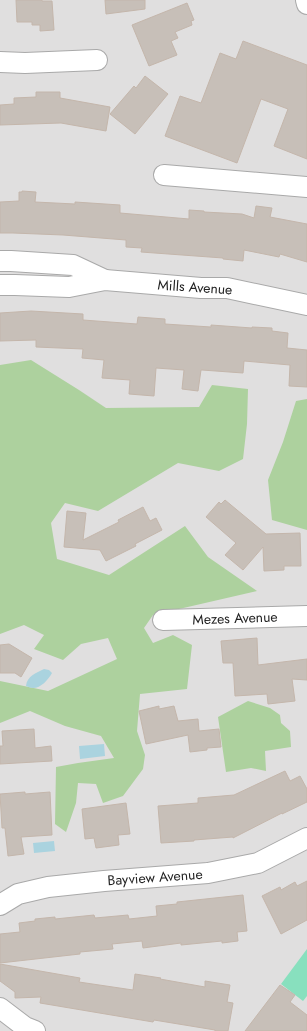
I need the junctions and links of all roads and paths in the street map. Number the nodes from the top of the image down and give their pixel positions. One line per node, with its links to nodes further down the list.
1 (306, 0): 2 (street)
2 (307, 4)
3 (97, 60): 4 (street)
4 (0, 62)
5 (164, 175): 6 (street)
6 (307, 187)
7 (0, 261): 8 (street)
8 (105, 280): 9 (street); 10 (street, Mills Avenue)
9 (0, 285)
10 (307, 305)
11 (307, 616): 12 (street, Mezes Avenue)
12 (163, 620)
13 (307, 838): 14 (street, Bayview Avenue)
14 (0, 905)
15 (0, 1008): 16 (street)
16 (35, 1031)

